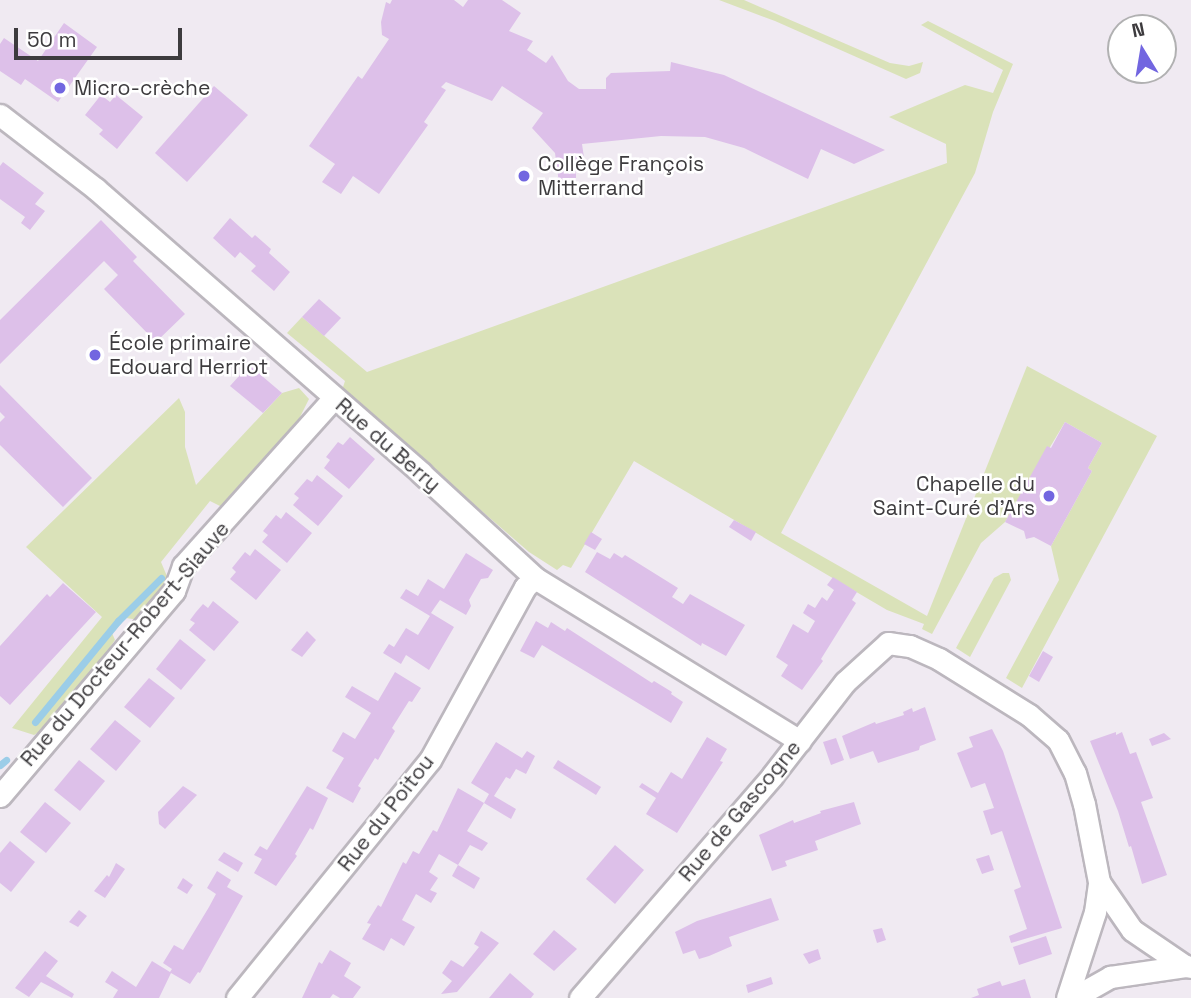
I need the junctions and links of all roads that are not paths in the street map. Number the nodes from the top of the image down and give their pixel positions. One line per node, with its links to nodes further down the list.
1 (0, 115): 2 (street, Rue du Berry)
2 (334, 398): 3 (street, Rue du Berry); 5 (street, Rue du Docteur-Robert-Siauve)
3 (535, 578): 4 (street, Rue du Berry); 8 (street, Rue du Poitou)
4 (800, 741): 6 (street, Rue de Gascogne); 9 (street, Rue de Gascogne)
5 (0, 796)
6 (1099, 881): 7 (street); 10 (street)
7 (1188, 966): 11 (street)
8 (237, 998)
9 (580, 998)
10 (1067, 998)
11 (1073, 998)

